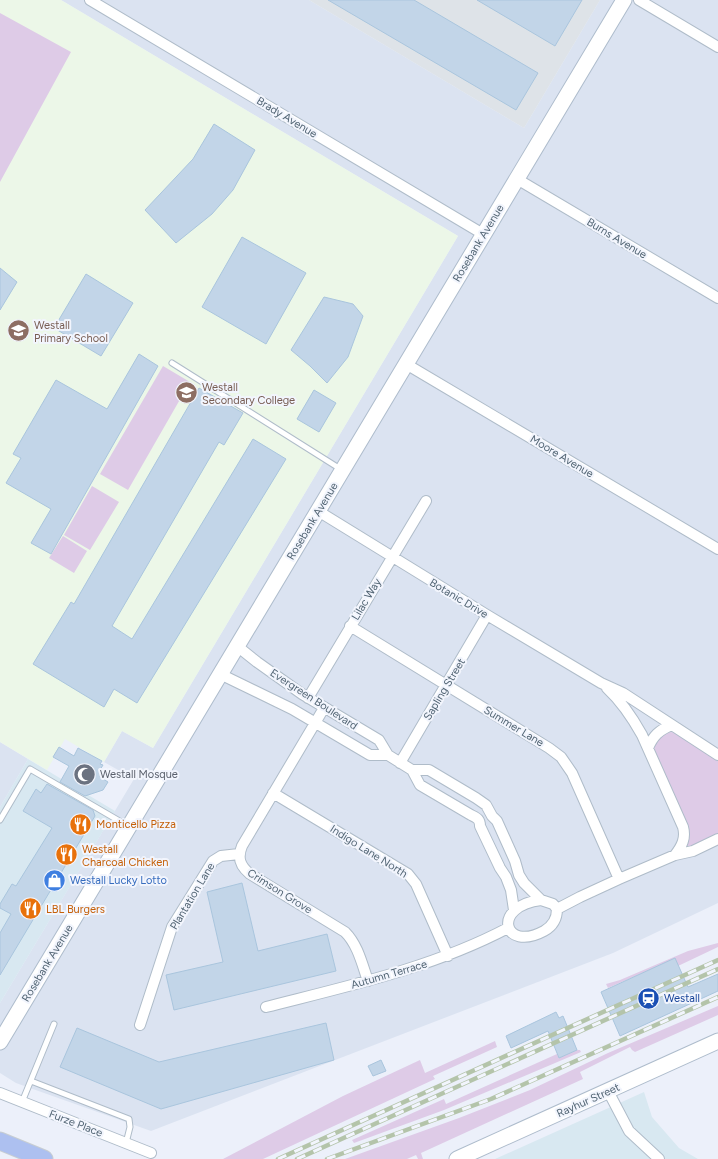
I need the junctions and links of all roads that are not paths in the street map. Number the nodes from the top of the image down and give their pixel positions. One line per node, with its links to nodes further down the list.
1 (90, 0): 6 (street, Brady Avenue)
2 (624, 0): 5 (street, Rosebank Avenue)
3 (639, 0): 4 (street)
4 (718, 47)
5 (517, 179): 6 (street, Rosebank Avenue); 7 (street, Burns Avenue)
6 (483, 234): 9 (street, Rosebank Avenue)
7 (718, 298)
8 (172, 363): 10 (lane)
9 (406, 364): 10 (street, Rosebank Avenue); 13 (street, Moore Avenue)
10 (342, 470): 12 (street, Rosebank Avenue)
11 (426, 501): 14 (street, Lilac Way)
12 (318, 511): 14 (street, Botanic Drive); 17 (street, Rosebank Avenue)
13 (718, 549)
14 (392, 557): 15 (street, Botanic Drive); 16 (street, Lilac Way)
15 (488, 615): 19 (street, Botanic Drive); 20 (street, Sapling Street)
16 (350, 626): 20 (street, Summer Lane); 21 (street, Lilac Way)
17 (237, 646): 18 (street, Rosebank Avenue); 21 (street, Evergreen Boulevard)
18 (220, 674): 23 (street, Evergreen Boulevard); 32 (street, Rosebank Avenue)
19 (601, 683): 24 (street, Botanic Drive); 25 (street, Botanic Drive)
20 (446, 685): 28 (street, Sapling Street); 36 (street, Summer Lane)
21 (308, 698): 22 (street, Evergreen Boulevard)
22 (324, 708): 23 (street); 26 (street, Evergreen Boulevard)
23 (316, 722): 26 (street, Evergreen Boulevard); 30 (street)
24 (672, 725): 25 (street); 27 (street, Botanic Drive)
25 (648, 748): 35 (street, Botanic Drive)
26 (388, 755): 28 (street, Evergreen Boulevard)
27 (718, 755)
28 (400, 763): 29 (street, Evergreen Boulevard)
29 (412, 770): 37 (street, Evergreen Boulevard); 39 (street, Evergreen Boulevard)
30 (273, 793): 34 (street); 41 (street, Indigo Lane North)
31 (0, 820): 32 (lane)
32 (128, 827): 47 (street, Rosebank Avenue)
33 (718, 839): 35 (street)
34 (239, 854): 42 (street, Crimson Grove); 45 (street, Plantation Lane)
35 (675, 855): 36 (street)
36 (619, 879): 38 (street)
37 (542, 900): 38 (street); 39 (street)
38 (557, 909): 40 (street)
39 (514, 910): 40 (street)
40 (508, 928): 41 (street, Autumn Terrace)
41 (448, 956): 42 (street, Autumn Terrace)
42 (368, 981): 43 (street, Autumn Terrace)
43 (266, 1007)
44 (54, 1024): 48 (lane)
45 (140, 1025)
46 (718, 1041): 49 (street, Rayhur Street)
47 (0, 1042)
48 (31, 1081): 51 (lane); 53 (lane)
49 (608, 1091): 56 (street, Rayhur Street); 57 (street)
50 (0, 1093): 51 (street, Furze Place)
51 (22, 1102): 53 (street, Furze Place)
52 (0, 1141): 55 (main road)
53 (126, 1143): 54 (street, Furze Place)
54 (151, 1153)
55 (44, 1159)
56 (457, 1159)
57 (659, 1159)

